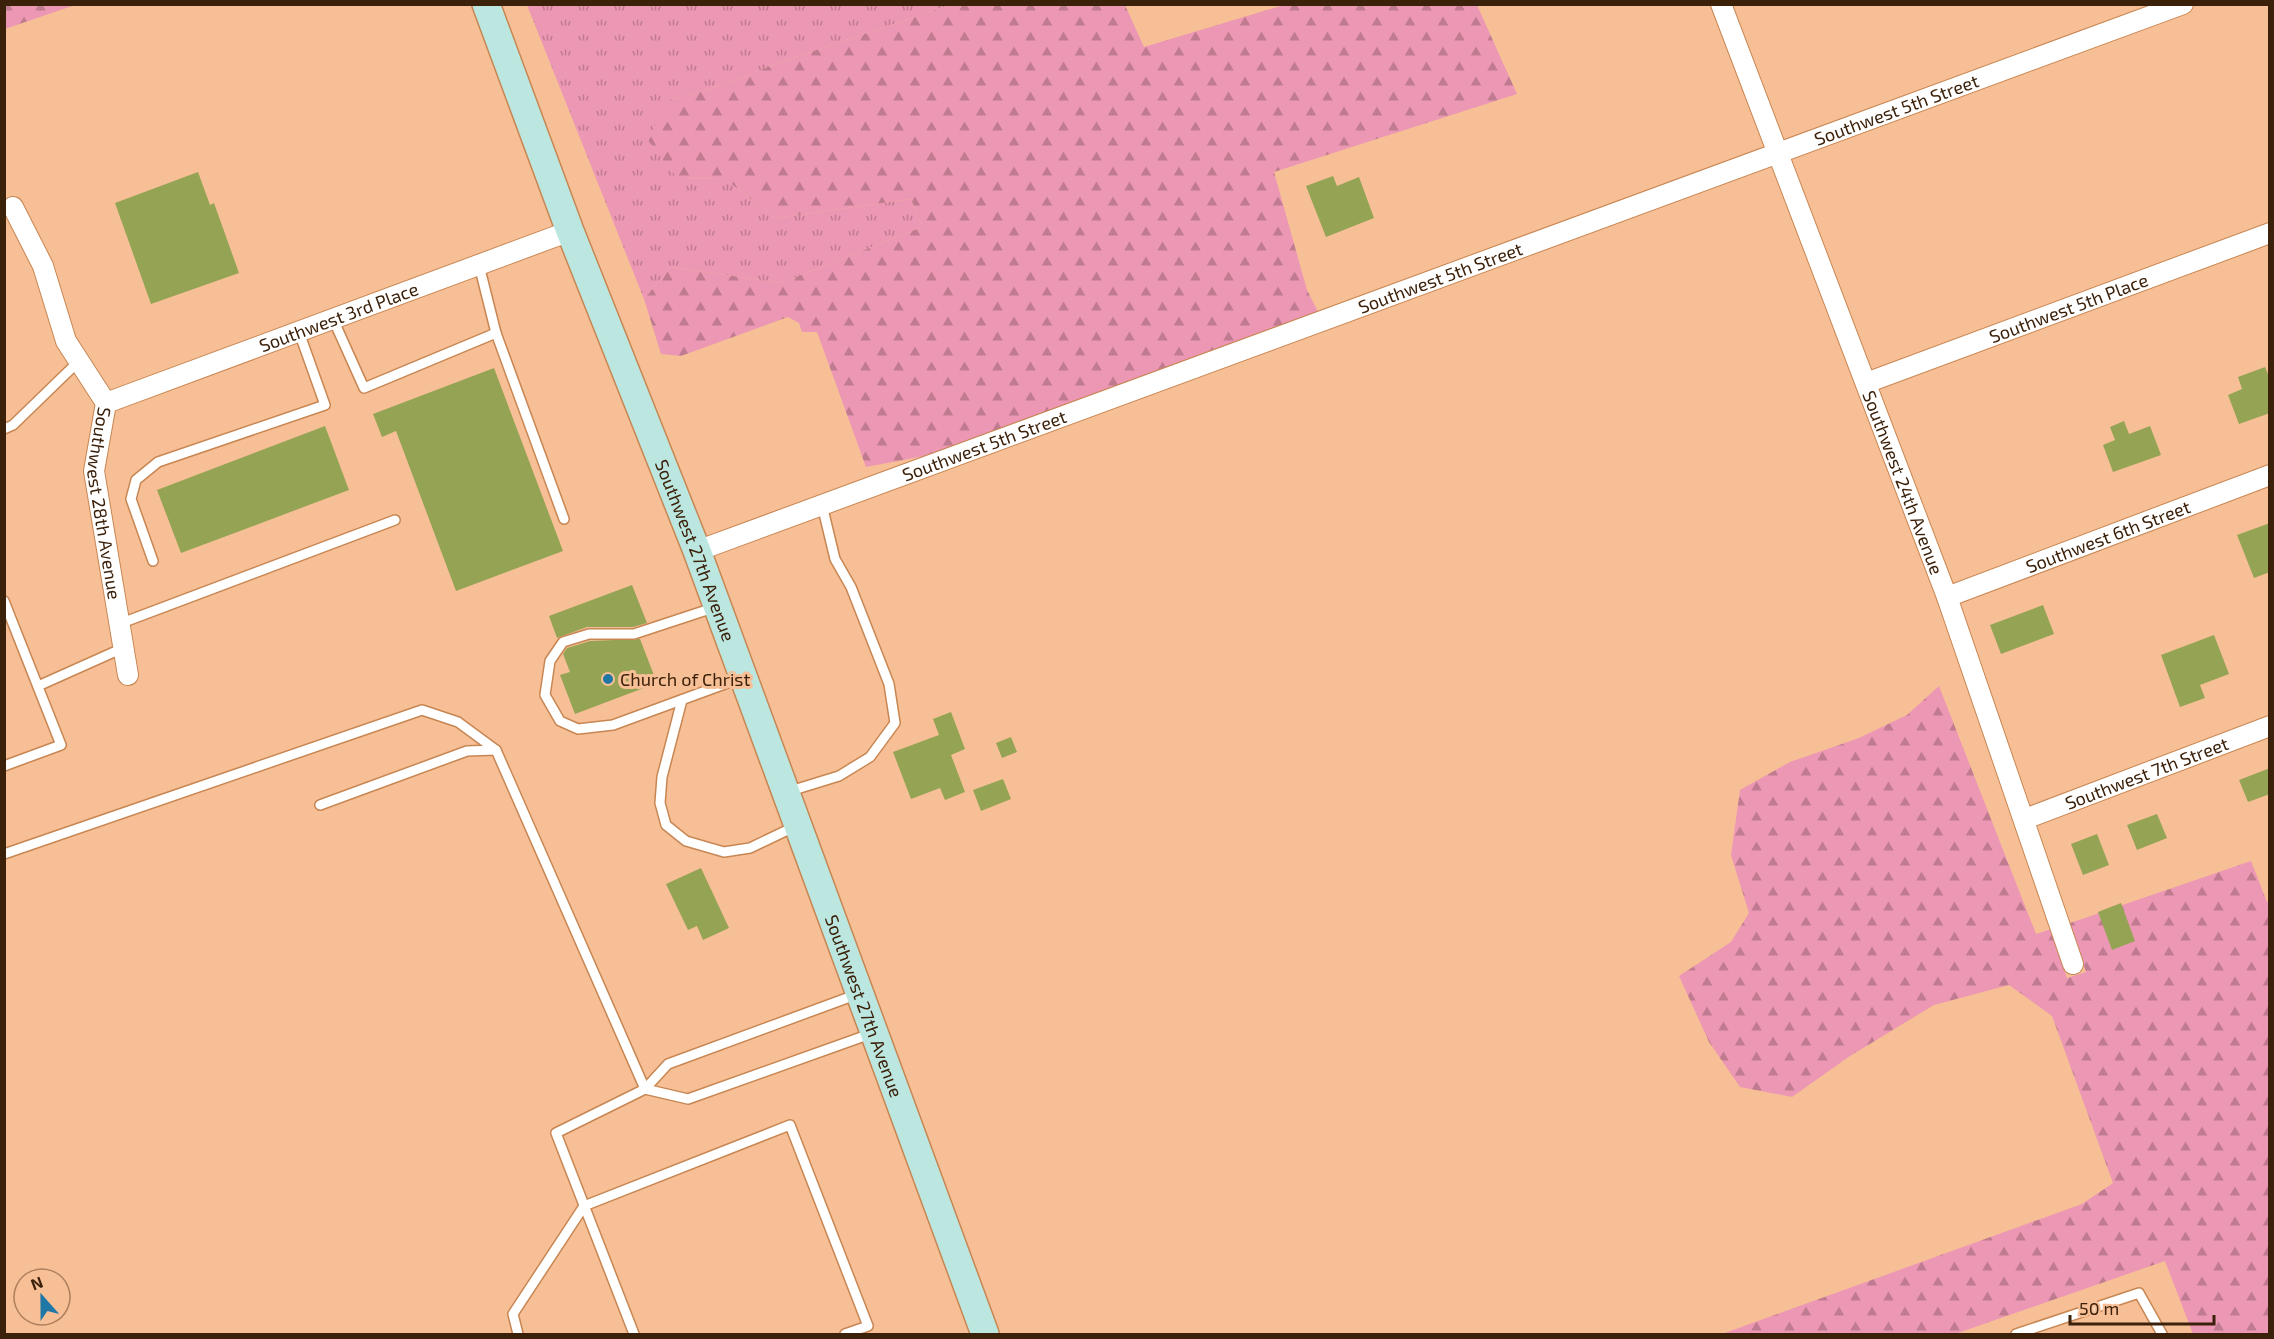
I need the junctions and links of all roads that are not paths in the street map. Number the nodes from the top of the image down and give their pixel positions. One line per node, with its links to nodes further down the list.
1 (486, 4): 6 (main road, Southwest 27th Avenue)
2 (1721, 4): 4 (street, Southwest 24th Avenue)
3 (2183, 4): 4 (street, Southwest 5th Street)
4 (1780, 154): 13 (street, Southwest 24th Avenue); 17 (street, Southwest 5th Street)
5 (9, 208): 12 (street, Southwest 28th Avenue)
6 (570, 231): 8 (street, Southwest 3rd Place); 20 (main road, Southwest 27th Avenue)
7 (2270, 233): 13 (street, Southwest 5th Place)
8 (479, 265): 9 (street, Southwest 3rd Place); 11 (lane)
9 (333, 319): 10 (street, Southwest 3rd Place); 11 (lane)
10 (299, 332): 14 (street, Southwest 3rd Place); 21 (lane)
11 (496, 333): 18 (lane)
12 (79, 361): 14 (street, Southwest 28th Avenue); 15 (lane)
13 (1866, 383): 22 (street, Southwest 24th Avenue)
14 (106, 403): 25 (street, Southwest 28th Avenue)
15 (4, 429)
16 (2270, 475): 22 (street, Southwest 6th Street)
17 (822, 506): 20 (street, Southwest 5th Street); 34 (lane)
18 (564, 519)
19 (396, 520): 25 (lane)
20 (697, 551): 24 (main road, Southwest 27th Avenue)
21 (153, 561)
22 (1947, 597): 36 (street, Southwest 24th Avenue)
23 (4, 601): 29 (lane)
24 (717, 606): 28 (main road, Southwest 27th Avenue); 30 (lane)
25 (119, 624): 26 (street, Southwest 28th Avenue)
26 (123, 648): 27 (street, Southwest 28th Avenue); 29 (lane)
27 (128, 675)
28 (743, 678): 30 (lane); 34 (main road, Southwest 27th Avenue)
29 (38, 686): 33 (lane)
30 (682, 700): 37 (lane)
31 (2270, 726): 36 (street, Southwest 7th Street)
32 (496, 750): 35 (lane); 38 (lane); 42 (lane)
33 (4, 766)
34 (784, 792): 37 (main road, Southwest 27th Avenue)
35 (320, 805)
36 (2025, 819): 39 (street, Southwest 24th Avenue)
37 (796, 826): 40 (main road, Southwest 27th Avenue)
38 (4, 854)
39 (2073, 964)
40 (858, 994): 41 (main road, Southwest 27th Avenue); 42 (lane)
41 (873, 1033): 42 (lane); 47 (main road, Southwest 27th Avenue)
42 (645, 1089): 43 (lane)
43 (584, 1206): 44 (lane); 45 (lane); 46 (lane)
44 (518, 1335)
45 (634, 1335)
46 (845, 1335)
47 (985, 1335)
48 (2016, 1335): 49 (lane)
49 (2162, 1335)

